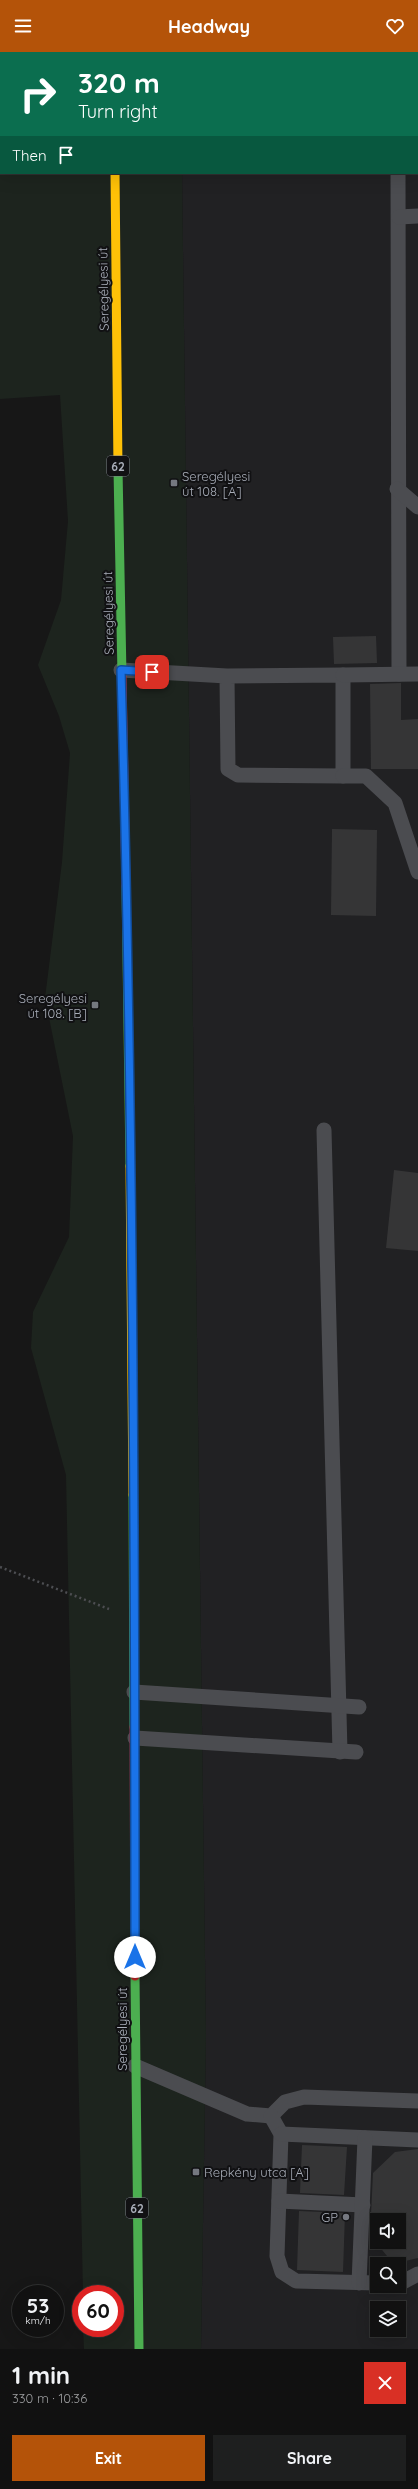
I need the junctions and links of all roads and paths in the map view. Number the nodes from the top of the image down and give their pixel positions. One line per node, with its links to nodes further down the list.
1 (115, 174): 7 (main road, Seregélyesi út / 62)
2 (398, 174): 4 (lane)
3 (418, 216): 4 (lane)
4 (399, 217): 5 (lane)
5 (397, 489): 6 (lane); 8 (lane)
6 (418, 507)
7 (121, 670): 10 (lane); 16 (main road, Seregélyesi út / 62)
8 (399, 674): 9 (lane); 11 (lane)
9 (418, 674)
10 (227, 676): 11 (lane); 12 (lane)
11 (343, 676): 12 (lane)
12 (343, 776): 13 (lane)
13 (418, 872)
14 (324, 1130): 18 (lane)
15 (0, 1567): 16 (path)
16 (135, 1619): 17 (main road, Seregélyesi út / 62)
17 (134, 1692): 18 (lane); 20 (main road, Seregélyesi út / 62)
18 (340, 1707): 19 (lane); 21 (lane)
19 (359, 1707)
20 (135, 1738): 21 (lane); 23 (main road, Seregélyesi út / 62)
21 (340, 1752): 22 (lane)
22 (356, 1752)
23 (135, 2066): 25 (lane); 35 (main road, Seregélyesi út / 62)
24 (418, 2101): 25 (lane)
25 (271, 2116): 26 (lane)
26 (281, 2134): 27 (lane); 29 (lane)
27 (365, 2138): 28 (lane); 30 (lane)
28 (418, 2140)
29 (279, 2201): 30 (lane); 33 (lane)
30 (362, 2205): 33 (lane)
31 (418, 2274): 32 (lane)
32 (406, 2280)
33 (359, 2283): 34 (lane)
34 (370, 2283)
35 (139, 2349)

